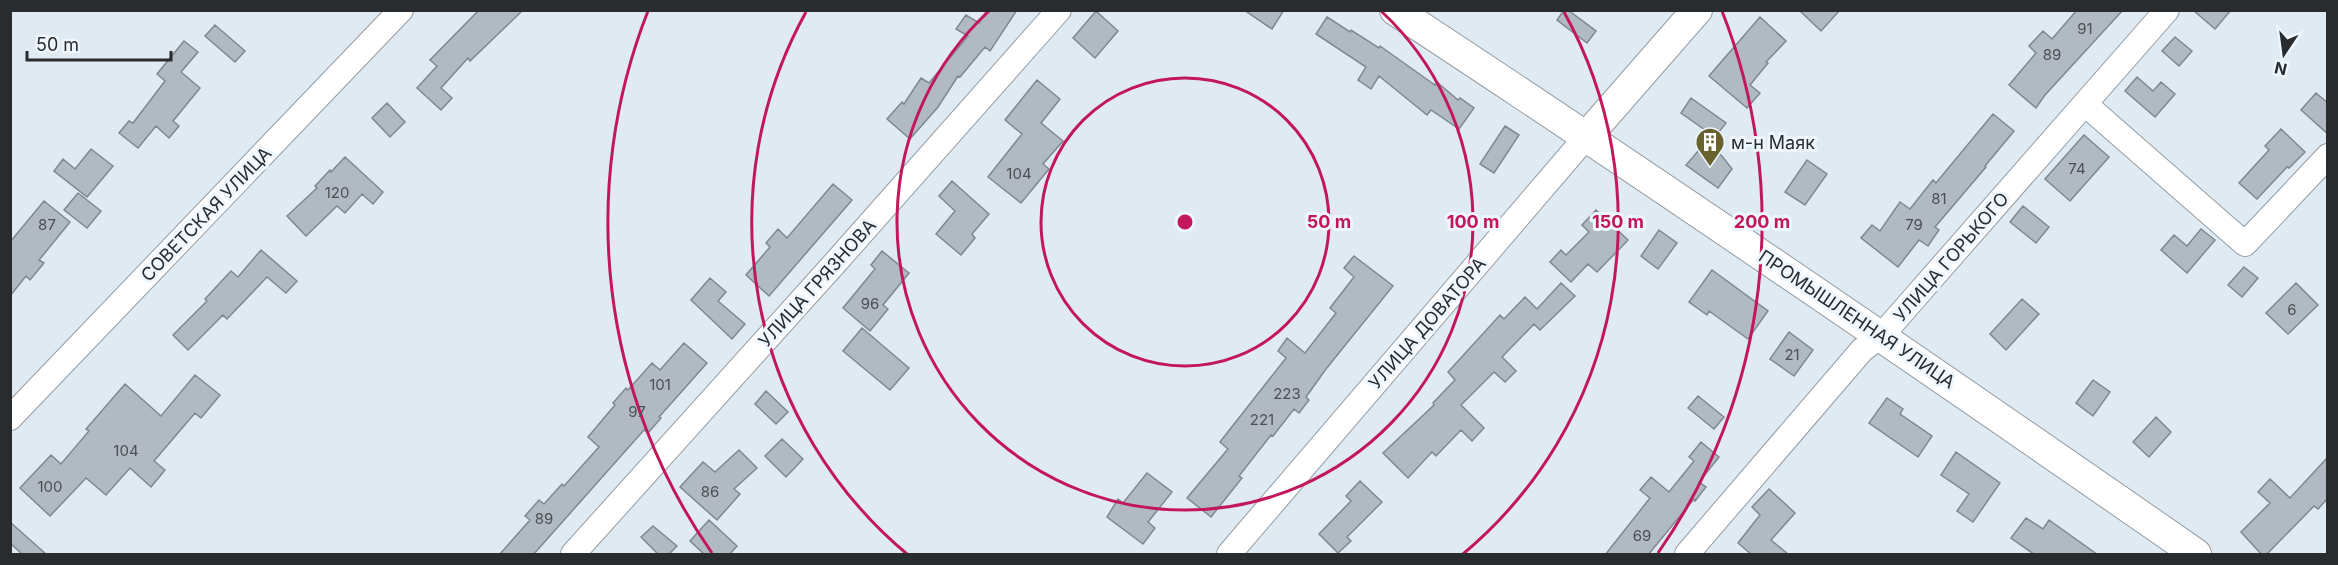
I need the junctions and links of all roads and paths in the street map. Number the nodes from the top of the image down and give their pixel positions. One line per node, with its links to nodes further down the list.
1 (401, 10): 10 (street, СОВЕТСКАЯ УЛИЦА)
2 (1059, 10): 11 (street, УЛИЦА ГРЯЗНОВА)
3 (1395, 10): 7 (main road, ПРОМЫШЛЕННАЯ УЛИЦА)
4 (1697, 10): 7 (main road, УЛИЦА ДОВАТОРА)
5 (2167, 10): 6 (street, УЛИЦА ГОРЬКОГО)
6 (2085, 104): 8 (street); 9 (street, УЛИЦА ГОРЬКОГО)
7 (1587, 136): 9 (main road, ПРОМЫШЛЕННАЯ УЛИЦА); 12 (street, УЛИЦА ДОВАТОРА)
8 (2328, 156)
9 (1882, 335): 13 (street, УЛИЦА ГОРЬКОГО); 14 (main road, ПРОМЫШЛЕННАЯ УЛИЦА)
10 (10, 418)
11 (573, 555)
12 (1229, 555)
13 (1687, 555)
14 (2196, 555)

